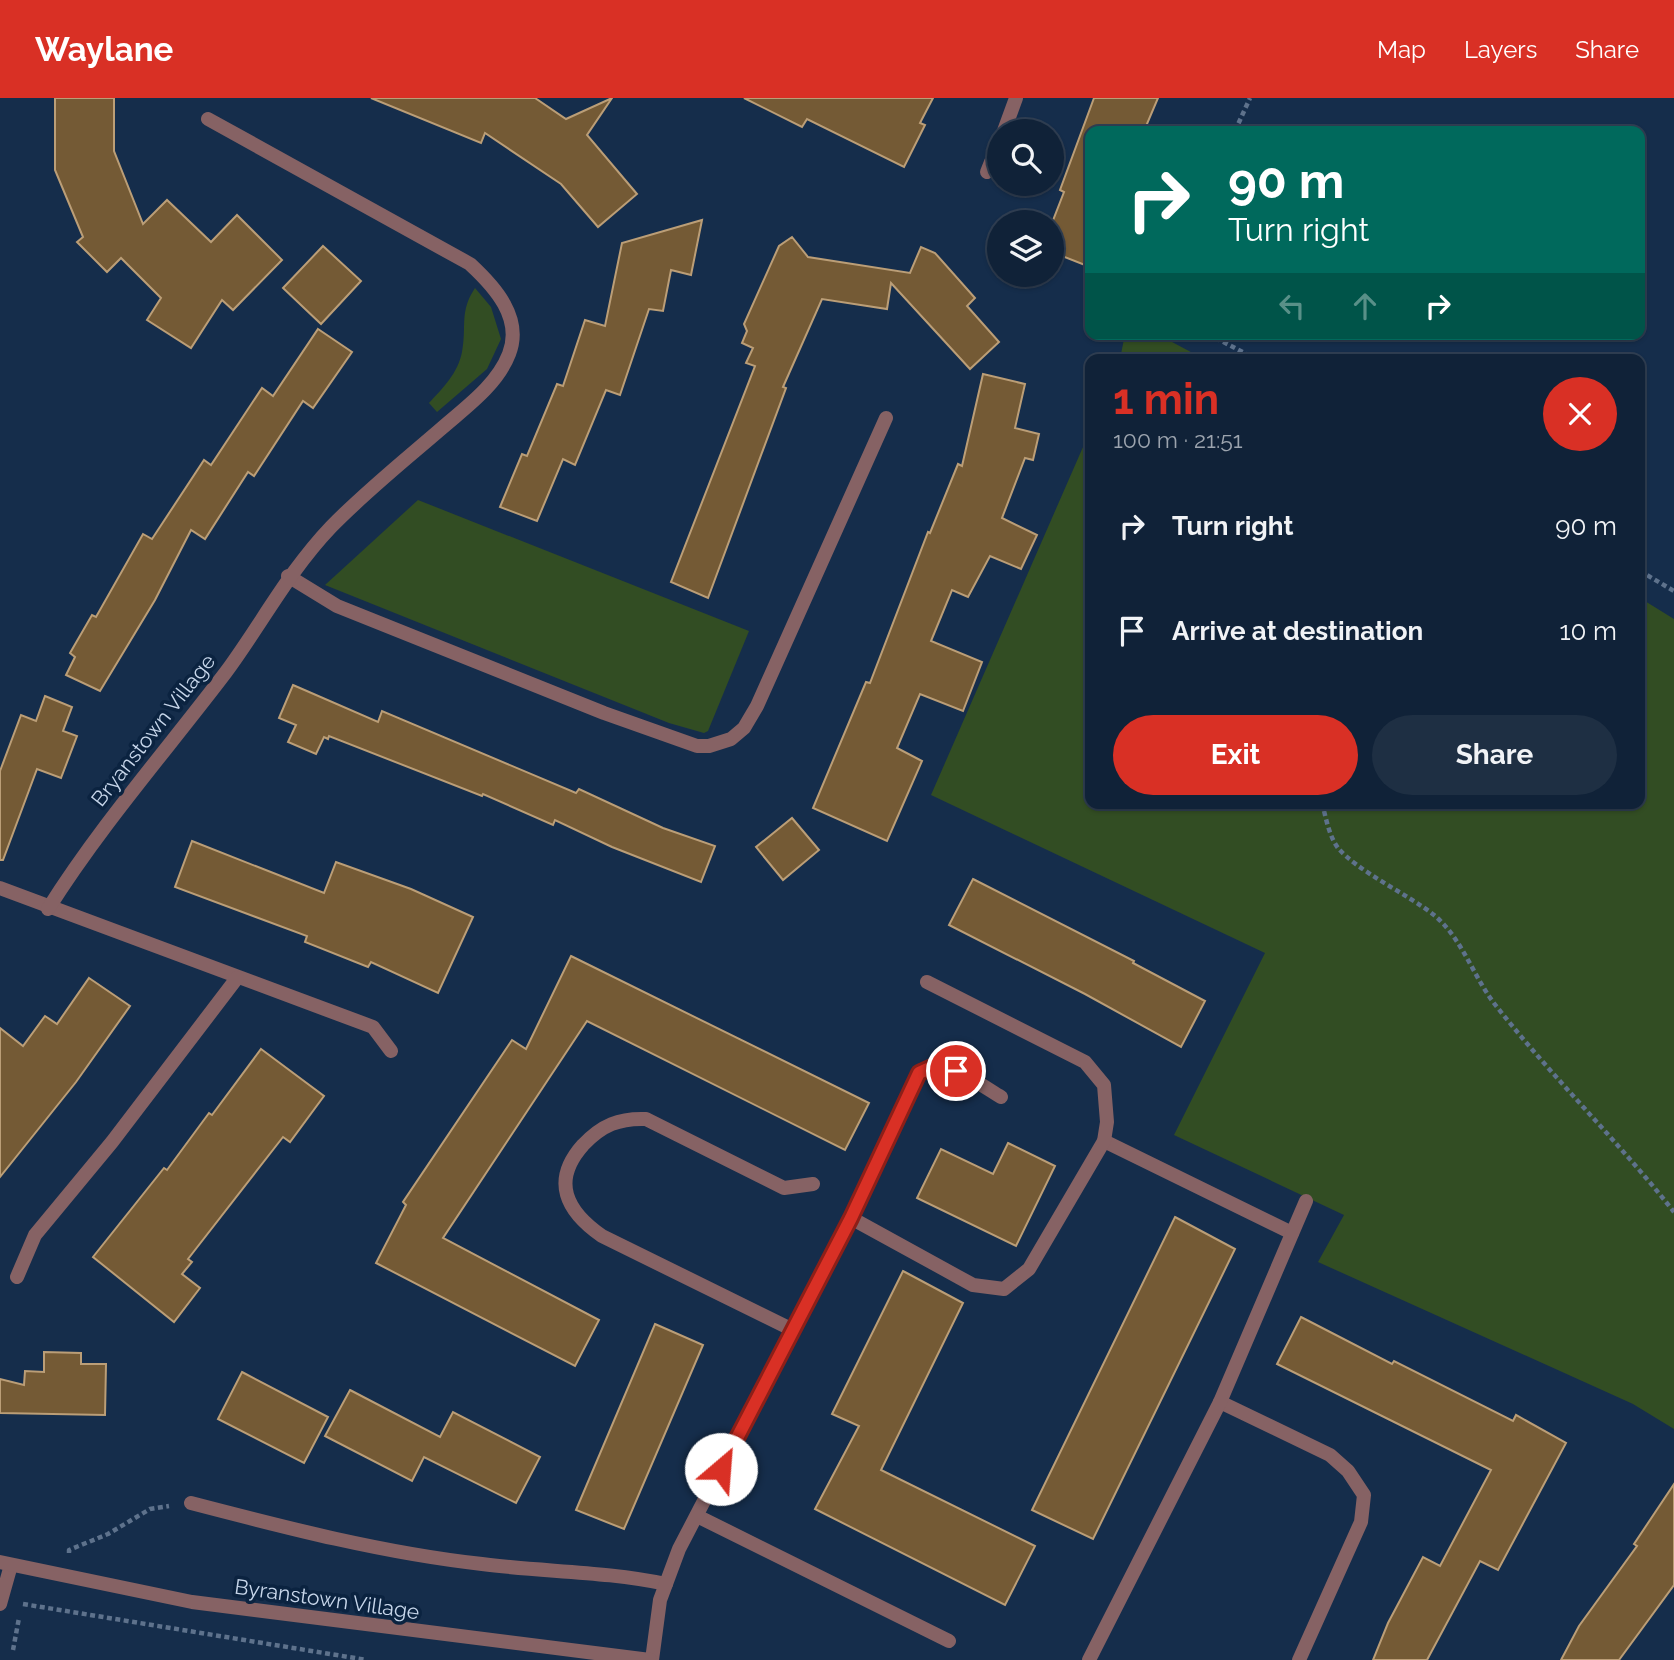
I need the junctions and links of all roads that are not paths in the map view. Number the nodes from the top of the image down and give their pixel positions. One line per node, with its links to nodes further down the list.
1 (1016, 98): 3 (street)
2 (208, 119): 5 (street, Bryanstown Village)
3 (1008, 119)
4 (886, 418): 5 (street)
5 (288, 576): 7 (street, Bryanstown Village)
6 (0, 888): 7 (street)
7 (48, 909): 8 (street)
8 (237, 978): 10 (street); 17 (street)
9 (926, 982): 12 (street)
10 (391, 1051)
11 (1002, 1097): 15 (street)
12 (1104, 1141): 15 (street); 16 (street)
13 (813, 1184): 18 (street)
14 (1306, 1201): 16 (street)
15 (851, 1218): 18 (street)
16 (1292, 1233): 19 (street)
17 (17, 1277)
18 (793, 1330): 21 (street)
19 (1220, 1402): 27 (street); 28 (street)
20 (191, 1503): 23 (street)
21 (697, 1516): 23 (street); 25 (street)
22 (6, 1563): 24 (street); 26 (street, Byranstown Village)
23 (666, 1584): 26 (street)
24 (0, 1604)
25 (949, 1642)
26 (651, 1660)
27 (1089, 1660)
28 (1299, 1660)

